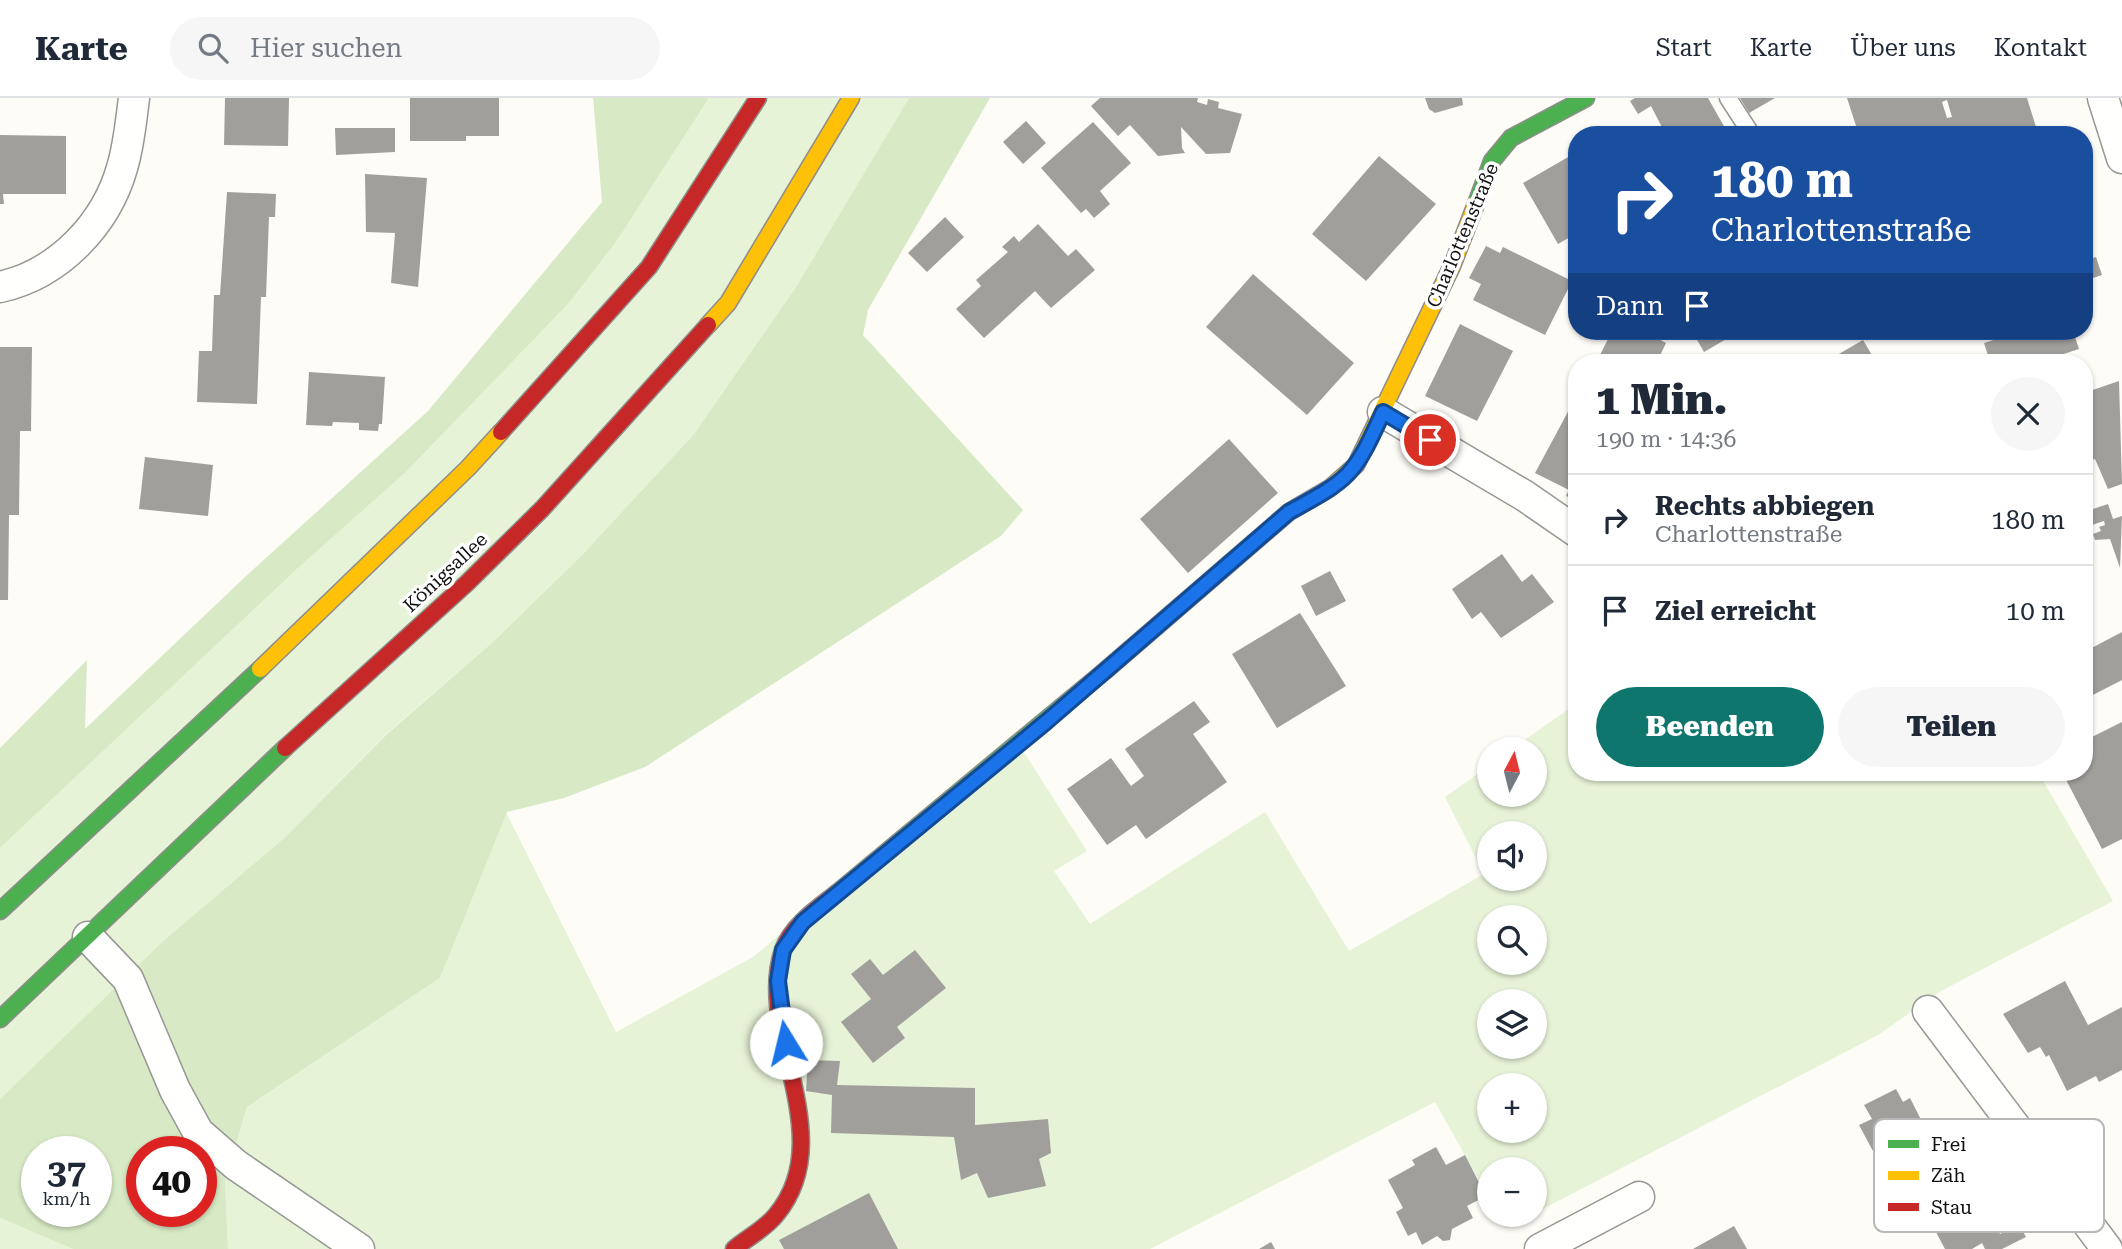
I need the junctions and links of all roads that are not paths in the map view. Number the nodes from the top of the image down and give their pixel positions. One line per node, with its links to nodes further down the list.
1 (134, 98): 10 (street)
2 (758, 98): 13 (main road)
3 (851, 98): 14 (main road, Königsallee)
4 (1587, 98): 7 (main road, Charlottenstraße)
5 (1728, 98): 8 (lane)
6 (2103, 98): 9 (street)
7 (1543, 109): 11 (main road, Charlottenstraße)
8 (1746, 126)
9 (2122, 158)
10 (0, 287)
11 (1383, 412): 12 (street); 21 (main road, Charlottenstraße)
12 (1568, 527)
13 (0, 911)
14 (88, 937): 16 (main road, Königsallee); 20 (street)
15 (1928, 1011): 17 (street)
16 (0, 1019)
17 (2009, 1119)
18 (1639, 1197): 22 (street)
19 (2094, 1232): 23 (street)
20 (359, 1249)
21 (734, 1249)
22 (1540, 1249)
23 (2107, 1249)

